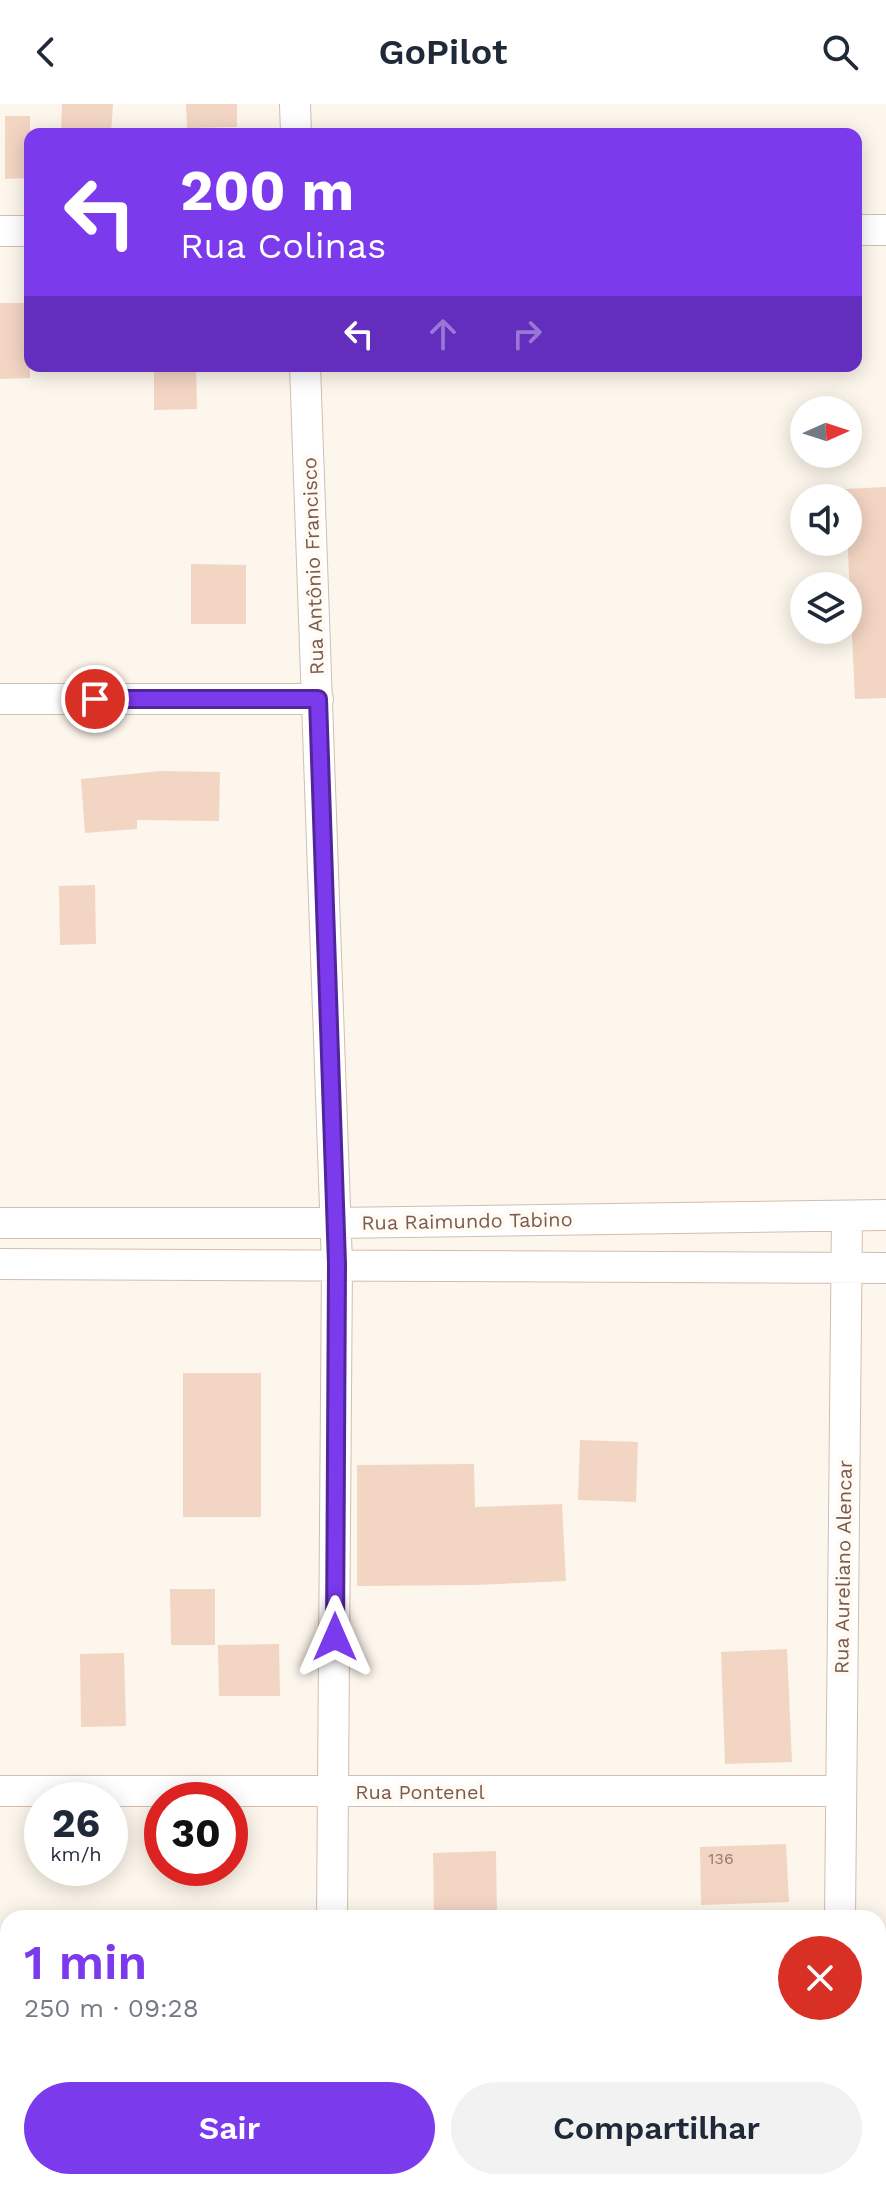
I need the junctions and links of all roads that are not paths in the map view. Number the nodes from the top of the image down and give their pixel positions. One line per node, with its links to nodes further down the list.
1 (295, 104): 2 (street)
2 (296, 128)
3 (862, 230): 4 (street)
4 (886, 230)
5 (0, 231): 6 (street)
6 (24, 231)
7 (305, 372): 9 (street, Rua Antônio Francisco)
8 (0, 699): 9 (street)
9 (318, 699): 13 (street, Rua Antônio Francisco)
10 (886, 1215): 11 (street, Rua Raimundo Tabino)
11 (847, 1216): 13 (street, Rua Raimundo Tabino); 16 (street, Rua Aureliano Alencar)
12 (4, 1223): 13 (street, Rua Raimundo Tabino); 14 (street)
13 (335, 1223): 15 (street, Rua Antônio Francisco)
14 (4, 1264): 15 (street, Rua Raimundo Tabino)
15 (337, 1264): 16 (street, Rua Raimundo Tabino); 20 (street, Rua Antônio Francisco)
16 (847, 1267): 17 (street, Rua Raimundo Tabino); 19 (street, Rua Aureliano Alencar)
17 (886, 1268)
18 (0, 1791): 20 (street, Rua Pontenel)
19 (839, 1791): 20 (street, Rua Pontenel); 22 (street, Rua Aureliano Alencar)
20 (334, 1792): 21 (street, Rua Antônio Francisco)
21 (332, 1910)
22 (840, 1910)

